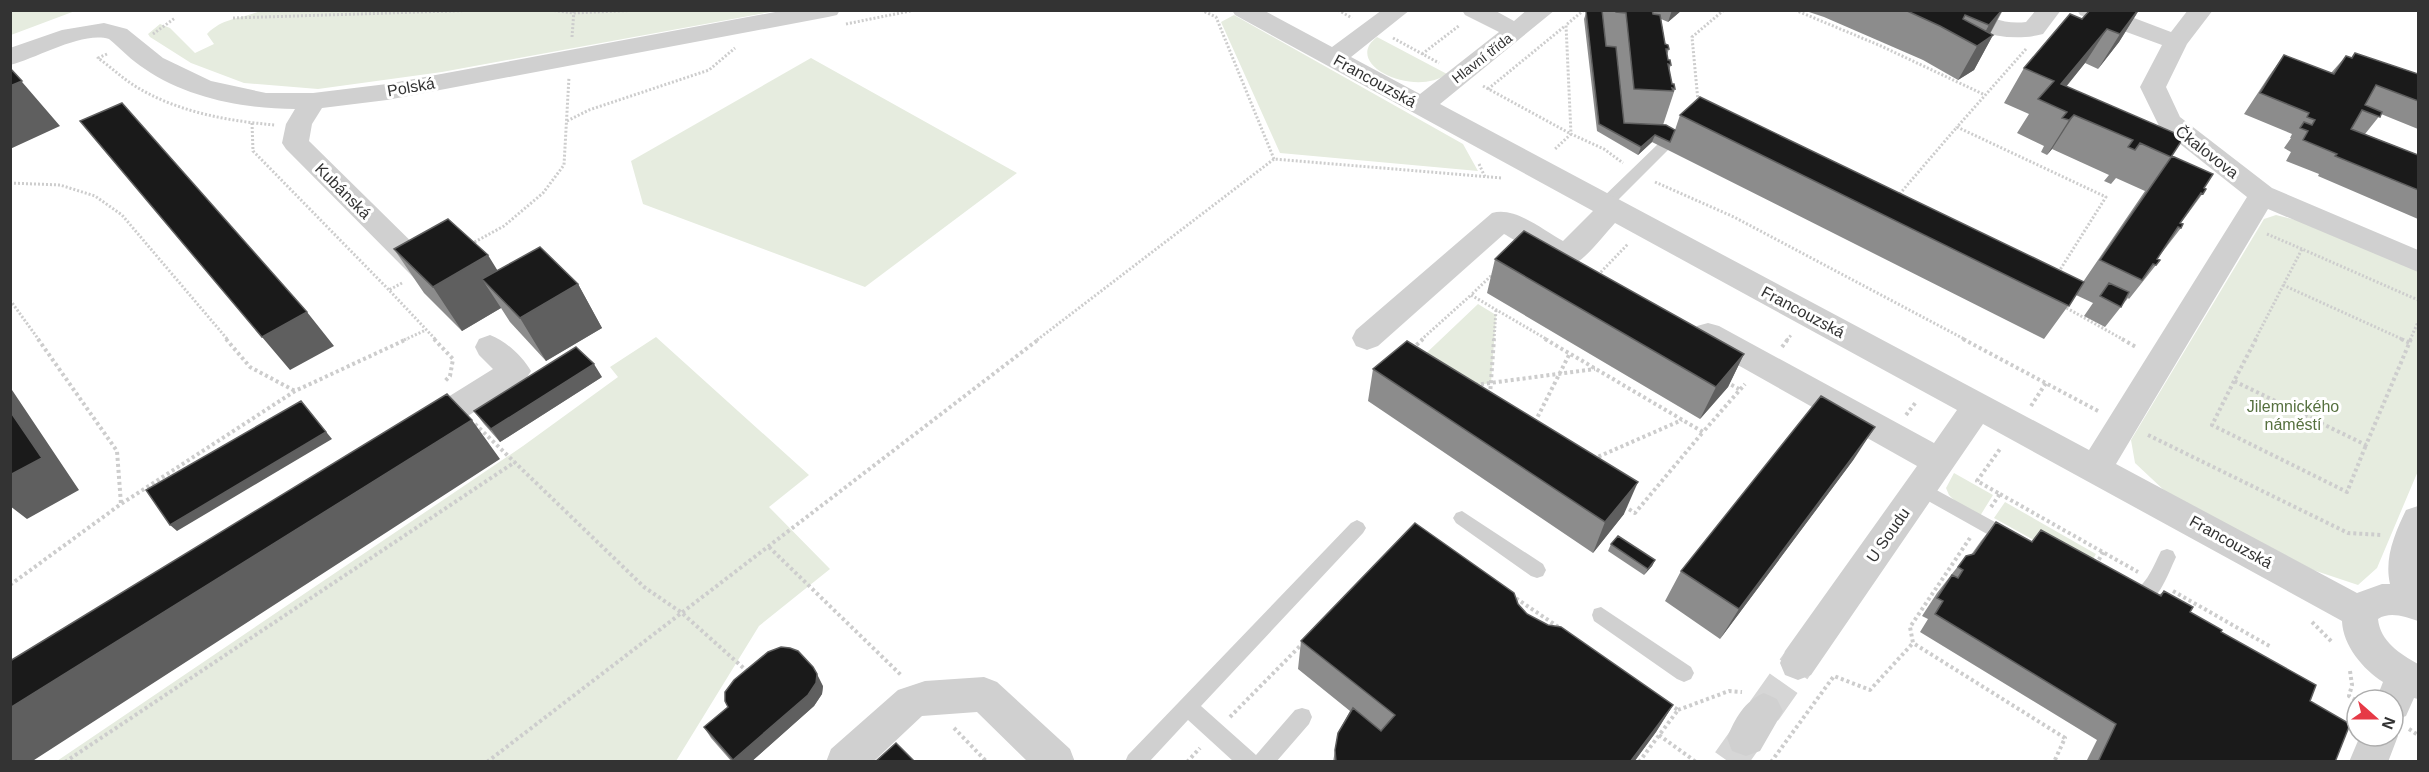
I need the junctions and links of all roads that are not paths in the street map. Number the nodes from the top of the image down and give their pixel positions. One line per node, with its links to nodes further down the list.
1 (828, 10): 15 (street, Polská)
2 (1244, 10): 13 (street, Francouzská)
3 (1398, 10): 13 (street)
4 (1543, 10): 10 (street, Hlavní třída)
5 (1947, 10): 6 (street)
6 (2049, 10)
7 (2089, 10): 11 (street)
8 (2201, 10): 11 (street, Čkalovova)
9 (1475, 11): 10 (street)
10 (1516, 31): 14 (street, Hlavní třída)
11 (2176, 42): 17 (street, Čkalovova)
12 (10, 57): 15 (street, Polská)
13 (1333, 58): 14 (street, Francouzská)
14 (1421, 106): 18 (street, Francouzská)
15 (306, 112): 21 (street, Kubánská)
16 (1663, 147): 18 (lane)
17 (2262, 195): 20 (street); 28 (street)
18 (1608, 207): 19 (street); 26 (street, Francouzská)
19 (1566, 255): 22 (street); 24 (street)
20 (2418, 262)
21 (424, 271)
22 (1594, 277)
23 (1687, 323): 29 (street)
24 (1367, 338)
25 (490, 347): 27 (street)
26 (1978, 406): 28 (street, Francouzská); 29 (street, U Soudu)
27 (400, 442)
28 (2097, 468): 38 (street, Francouzská)
29 (1930, 475): 33 (lane); 40 (street, U Soudu)
30 (1462, 518): 35 (lane)
31 (1357, 528): 43 (lane)
32 (2413, 534): 37 (street)
33 (2027, 548)
34 (2168, 557): 36 (lane)
35 (1537, 570)
36 (2115, 597)
37 (2416, 604): 38 (street)
38 (2361, 613): 42 (street)
39 (1601, 615): 41 (lane)
40 (1798, 663)
41 (1684, 673)
42 (2405, 687)
43 (1187, 707): 48 (lane); 49 (lane)
44 (1302, 717): 50 (lane)
45 (2374, 748): 51 (street)
46 (844, 762): 47 (street)
47 (1056, 762)
48 (1135, 762)
49 (1249, 762)
50 (1263, 762)
51 (2368, 762)

